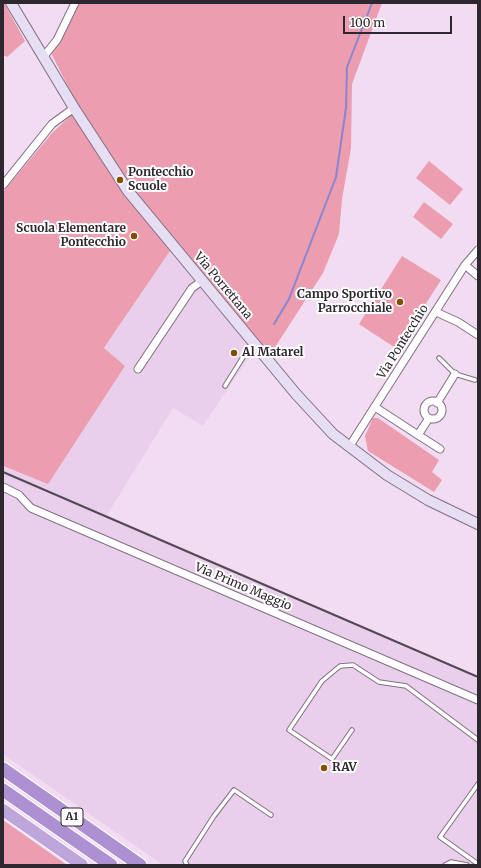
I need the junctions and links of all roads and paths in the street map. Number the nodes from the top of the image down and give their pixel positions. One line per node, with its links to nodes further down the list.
1 (11, 3): 3 (main road, Via Porrettana)
2 (75, 3): 3 (street)
3 (44, 56): 4 (main road, Via Porrettana)
4 (74, 108): 5 (street); 9 (main road, Via Porrettana)
5 (3, 185)
6 (478, 250): 7 (street, Via Pontecchio)
7 (465, 265): 8 (street); 10 (street, Via Pontecchio)
8 (478, 276)
9 (202, 281): 12 (main road, Via Porrettana); 14 (street)
10 (436, 312): 11 (street); 19 (street, Via Pontecchio)
11 (478, 335)
12 (253, 342): 17 (lane); 22 (main road, Via Porrettana)
13 (439, 358): 15 (lane)
14 (138, 369)
15 (455, 374): 16 (lane); 18 (street)
16 (475, 380)
17 (225, 386)
18 (437, 403): 20 (street); 20 (street)
19 (375, 407): 21 (street); 22 (street, Via Pontecchio)
20 (429, 418): 21 (street)
21 (418, 435): 23 (street)
22 (349, 447): 25 (main road, Via Porrettana)
23 (440, 449)
24 (3, 487): 26 (street, Via Primo Maggio)
25 (478, 524)
26 (478, 700)
27 (352, 730): 28 (lane)
28 (478, 740)
29 (3, 769): 37 (highway, A1)
30 (478, 784): 34 (lane)
31 (3, 790): 36 (highway, A1)
32 (3, 810): 35 (highway)
33 (271, 815): 38 (lane)
34 (478, 864)
35 (82, 865)
36 (111, 865)
37 (140, 865)
38 (187, 865)
39 (445, 865): 40 (lane)
40 (467, 865)

